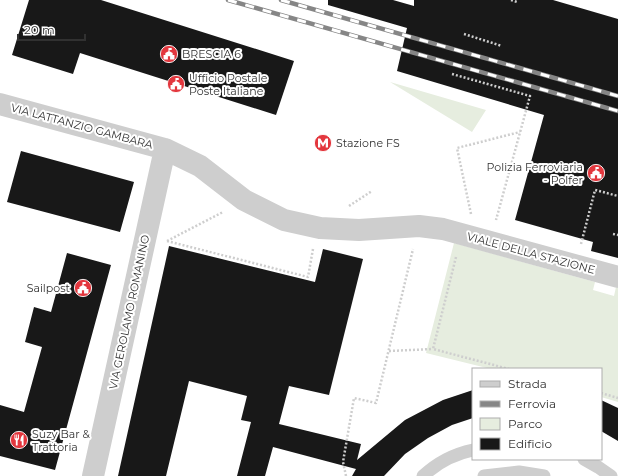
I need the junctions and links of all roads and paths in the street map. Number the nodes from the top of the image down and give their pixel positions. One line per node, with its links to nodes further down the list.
1 (511, 0): 2 (path)
2 (517, 2)
3 (464, 34): 4 (path)
4 (502, 46)
5 (452, 74): 7 (path)
6 (0, 104): 8 (street, VIA LATTANZIO GAMBARA)
7 (520, 132): 13 (path); 14 (path)
8 (164, 149): 15 (street, VIA LATTANZIO GAMBARA); 29 (street, VIA GEROLAMO ROMANINO)
9 (372, 192): 11 (path)
10 (618, 196): 18 (path)
11 (346, 208)
12 (226, 210): 19 (path)
13 (472, 218)
14 (496, 222)
15 (419, 226): 21 (street, VIALE DELLA STAZIONE); 23 (path)
16 (613, 234): 17 (path)
17 (618, 235)
18 (580, 245)
19 (313, 247)
20 (456, 257): 22 (path)
21 (618, 277)
22 (433, 349): 23 (path); 24 (path)
23 (389, 351): 30 (path)
24 (505, 368)
25 (602, 393): 26 (path)
26 (618, 398)
27 (472, 450): 31 (lane)
28 (586, 460): 34 (lane)
29 (93, 476)
30 (346, 476)
31 (423, 476)
32 (484, 476): 33 (lane)
33 (544, 476)
34 (611, 476)

